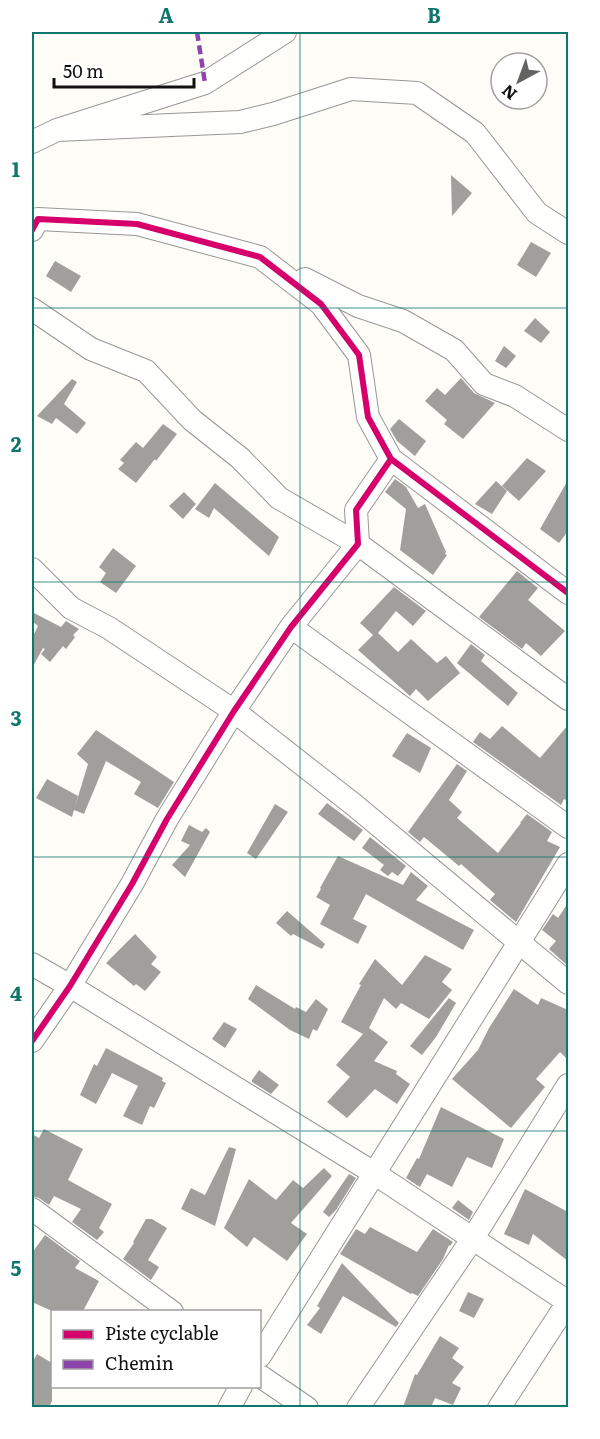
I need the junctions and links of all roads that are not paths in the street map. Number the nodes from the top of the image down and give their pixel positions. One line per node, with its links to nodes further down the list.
1 (285, 32): 2 (street)
2 (57, 130): 3 (street); 5 (street)
3 (32, 142)
4 (32, 230): 6 (street)
5 (568, 233)
6 (260, 257): 8 (street); 9 (street)
7 (32, 309): 10 (street)
8 (568, 430)
9 (391, 459): 10 (street); 12 (street)
10 (358, 544): 13 (street); 14 (street)
11 (32, 569): 15 (street)
12 (568, 593)
13 (291, 627): 15 (street); 16 (street)
14 (568, 699)
15 (234, 711): 18 (street); 21 (street)
16 (568, 827)
17 (568, 864): 18 (street)
18 (520, 942): 20 (street); 24 (street)
19 (32, 964): 21 (street)
20 (568, 983)
21 (70, 986): 22 (street); 24 (street)
22 (32, 1041)
23 (568, 1085): 26 (street)
24 (374, 1173): 26 (street); 29 (street)
25 (32, 1209): 28 (street)
26 (473, 1238): 27 (street); 34 (street)
27 (568, 1302): 35 (street)
28 (171, 1310)
29 (261, 1354)
30 (261, 1377): 33 (street)
31 (240, 1388): 32 (street)
32 (229, 1407)
33 (307, 1407)
34 (358, 1407)
35 (499, 1407)

